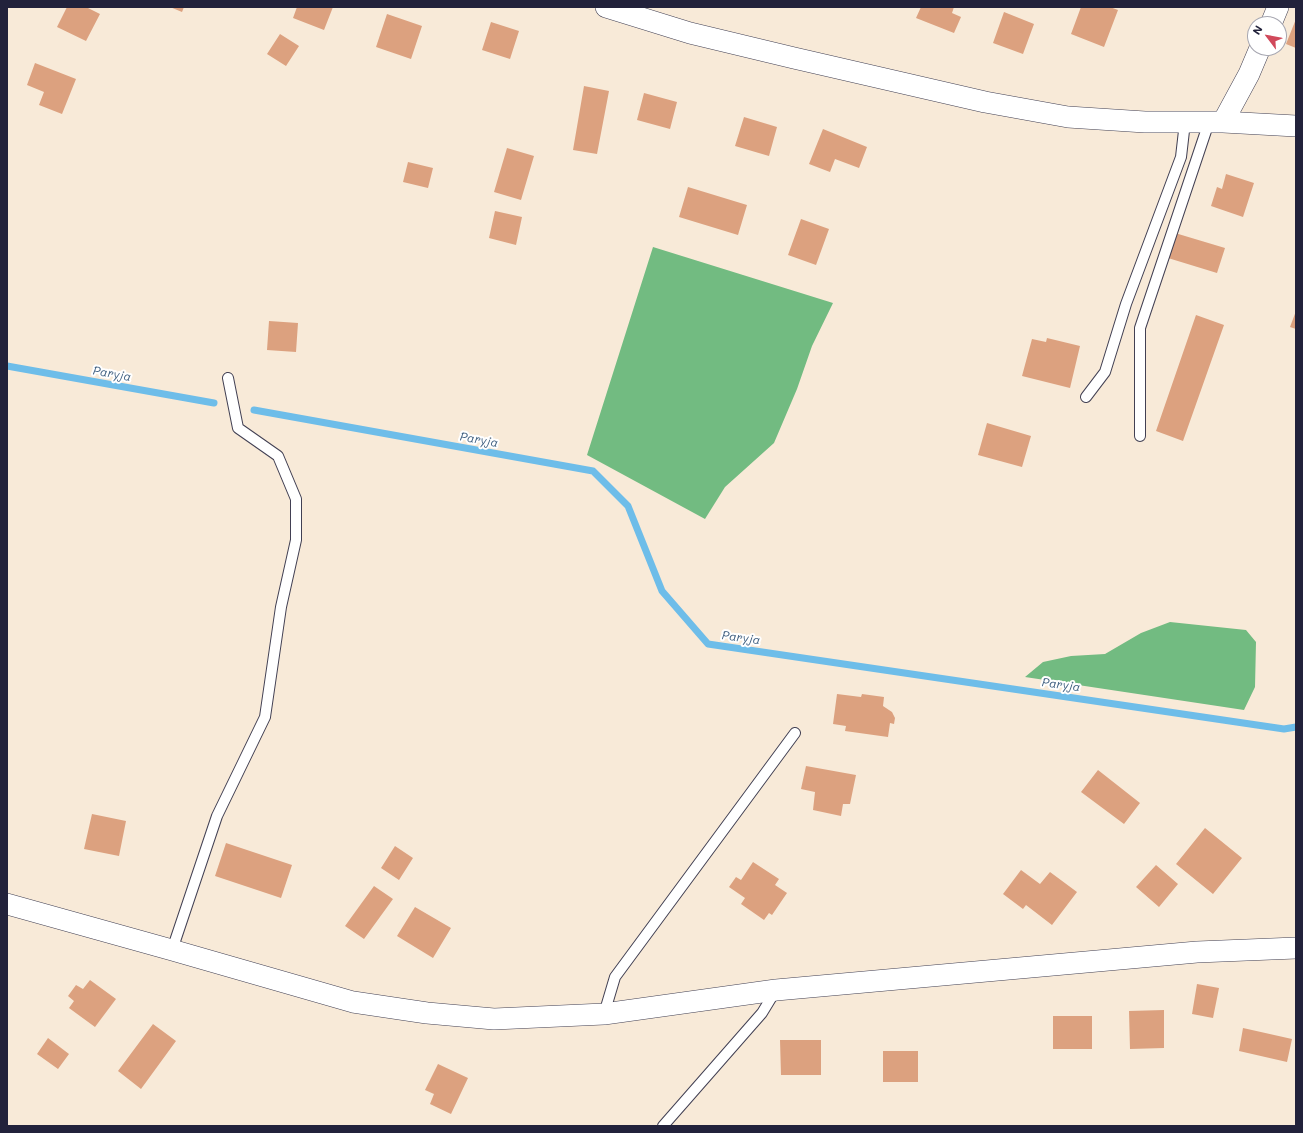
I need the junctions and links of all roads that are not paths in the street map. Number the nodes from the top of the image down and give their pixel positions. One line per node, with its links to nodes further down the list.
1 (606, 7): 2 (street)
2 (645, 12): 4 (street)
3 (1257, 56): 5 (street)
4 (1185, 122): 5 (street); 8 (lane)
5 (1216, 122): 6 (street); 9 (lane)
6 (1296, 126)
7 (228, 378): 13 (lane)
8 (1086, 397)
9 (1140, 436)
10 (795, 733): 15 (lane)
11 (7, 904): 13 (street)
12 (1296, 948): 14 (street)
13 (172, 950): 15 (street)
14 (776, 990): 15 (street); 16 (lane)
15 (604, 1014)
16 (663, 1126)

